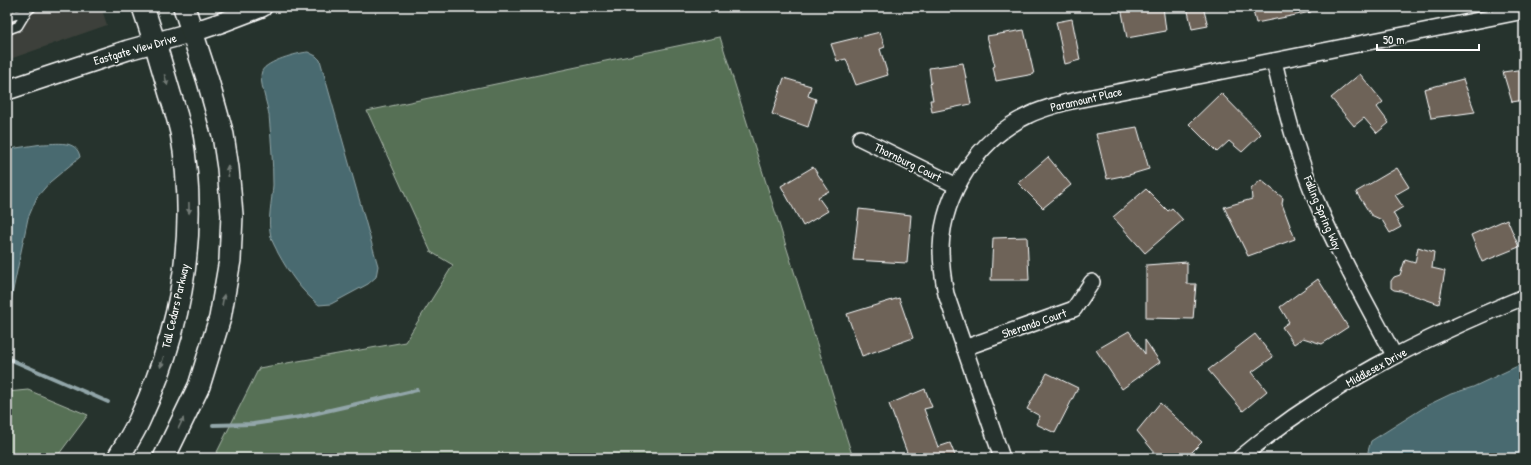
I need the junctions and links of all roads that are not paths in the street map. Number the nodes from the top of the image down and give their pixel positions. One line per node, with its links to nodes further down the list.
1 (14, 7): 5 (lane)
2 (143, 7): 11 (main road, Tall Cedars Parkway)
3 (184, 7): 10 (main road)
4 (262, 7): 10 (street, Eastgate View Drive)
5 (7, 8)
6 (30, 9): 8 (lane); 9 (lane)
7 (1524, 11): 12 (street, Paramount Place)
8 (10, 17)
9 (7, 30)
10 (193, 32): 11 (street, Eastgate View Drive); 21 (main road, one-way to 10)
11 (155, 43): 13 (street, Eastgate View Drive); 20 (main road, Tall Cedars Parkway, one-way to 20)
12 (1274, 61): 15 (street, Paramount Place); 19 (street, Falling Spring Way)
13 (7, 90)
14 (860, 138): 15 (street, Thornburg Court)
15 (957, 186): 18 (street, Paramount Place)
16 (1092, 282): 18 (street, Sherando Court)
17 (1524, 297): 19 (street, Middlesex Drive)
18 (964, 348): 22 (street, Paramount Place)
19 (1394, 355): 23 (street, Middlesex Drive)
20 (118, 458)
21 (164, 458)
22 (1002, 458)
23 (1240, 458)

